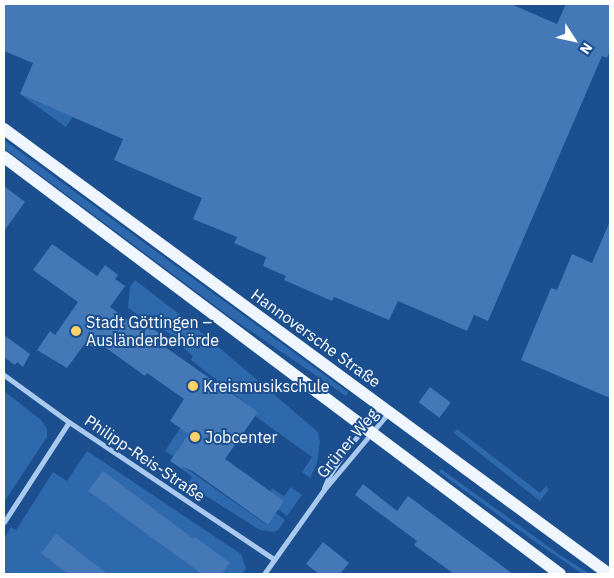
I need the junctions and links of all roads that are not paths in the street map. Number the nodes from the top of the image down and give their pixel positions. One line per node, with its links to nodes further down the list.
1 (4, 129): 4 (main road, Hannoversche Straße)
2 (4, 157): 6 (main road)
3 (4, 375): 5 (street, Philipp-Reis-Straße)
4 (386, 409): 6 (street, Grüner Weg); 6 (street, Grüner Weg); 11 (main road, Hannoversche Straße)
5 (69, 422): 7 (street); 8 (street, Philipp-Reis-Straße)
6 (367, 431): 8 (street, Grüner Weg); 10 (main road)
7 (4, 522)
8 (274, 559): 9 (street, Grüner Weg)
9 (264, 574)
10 (560, 574)
11 (609, 574)

